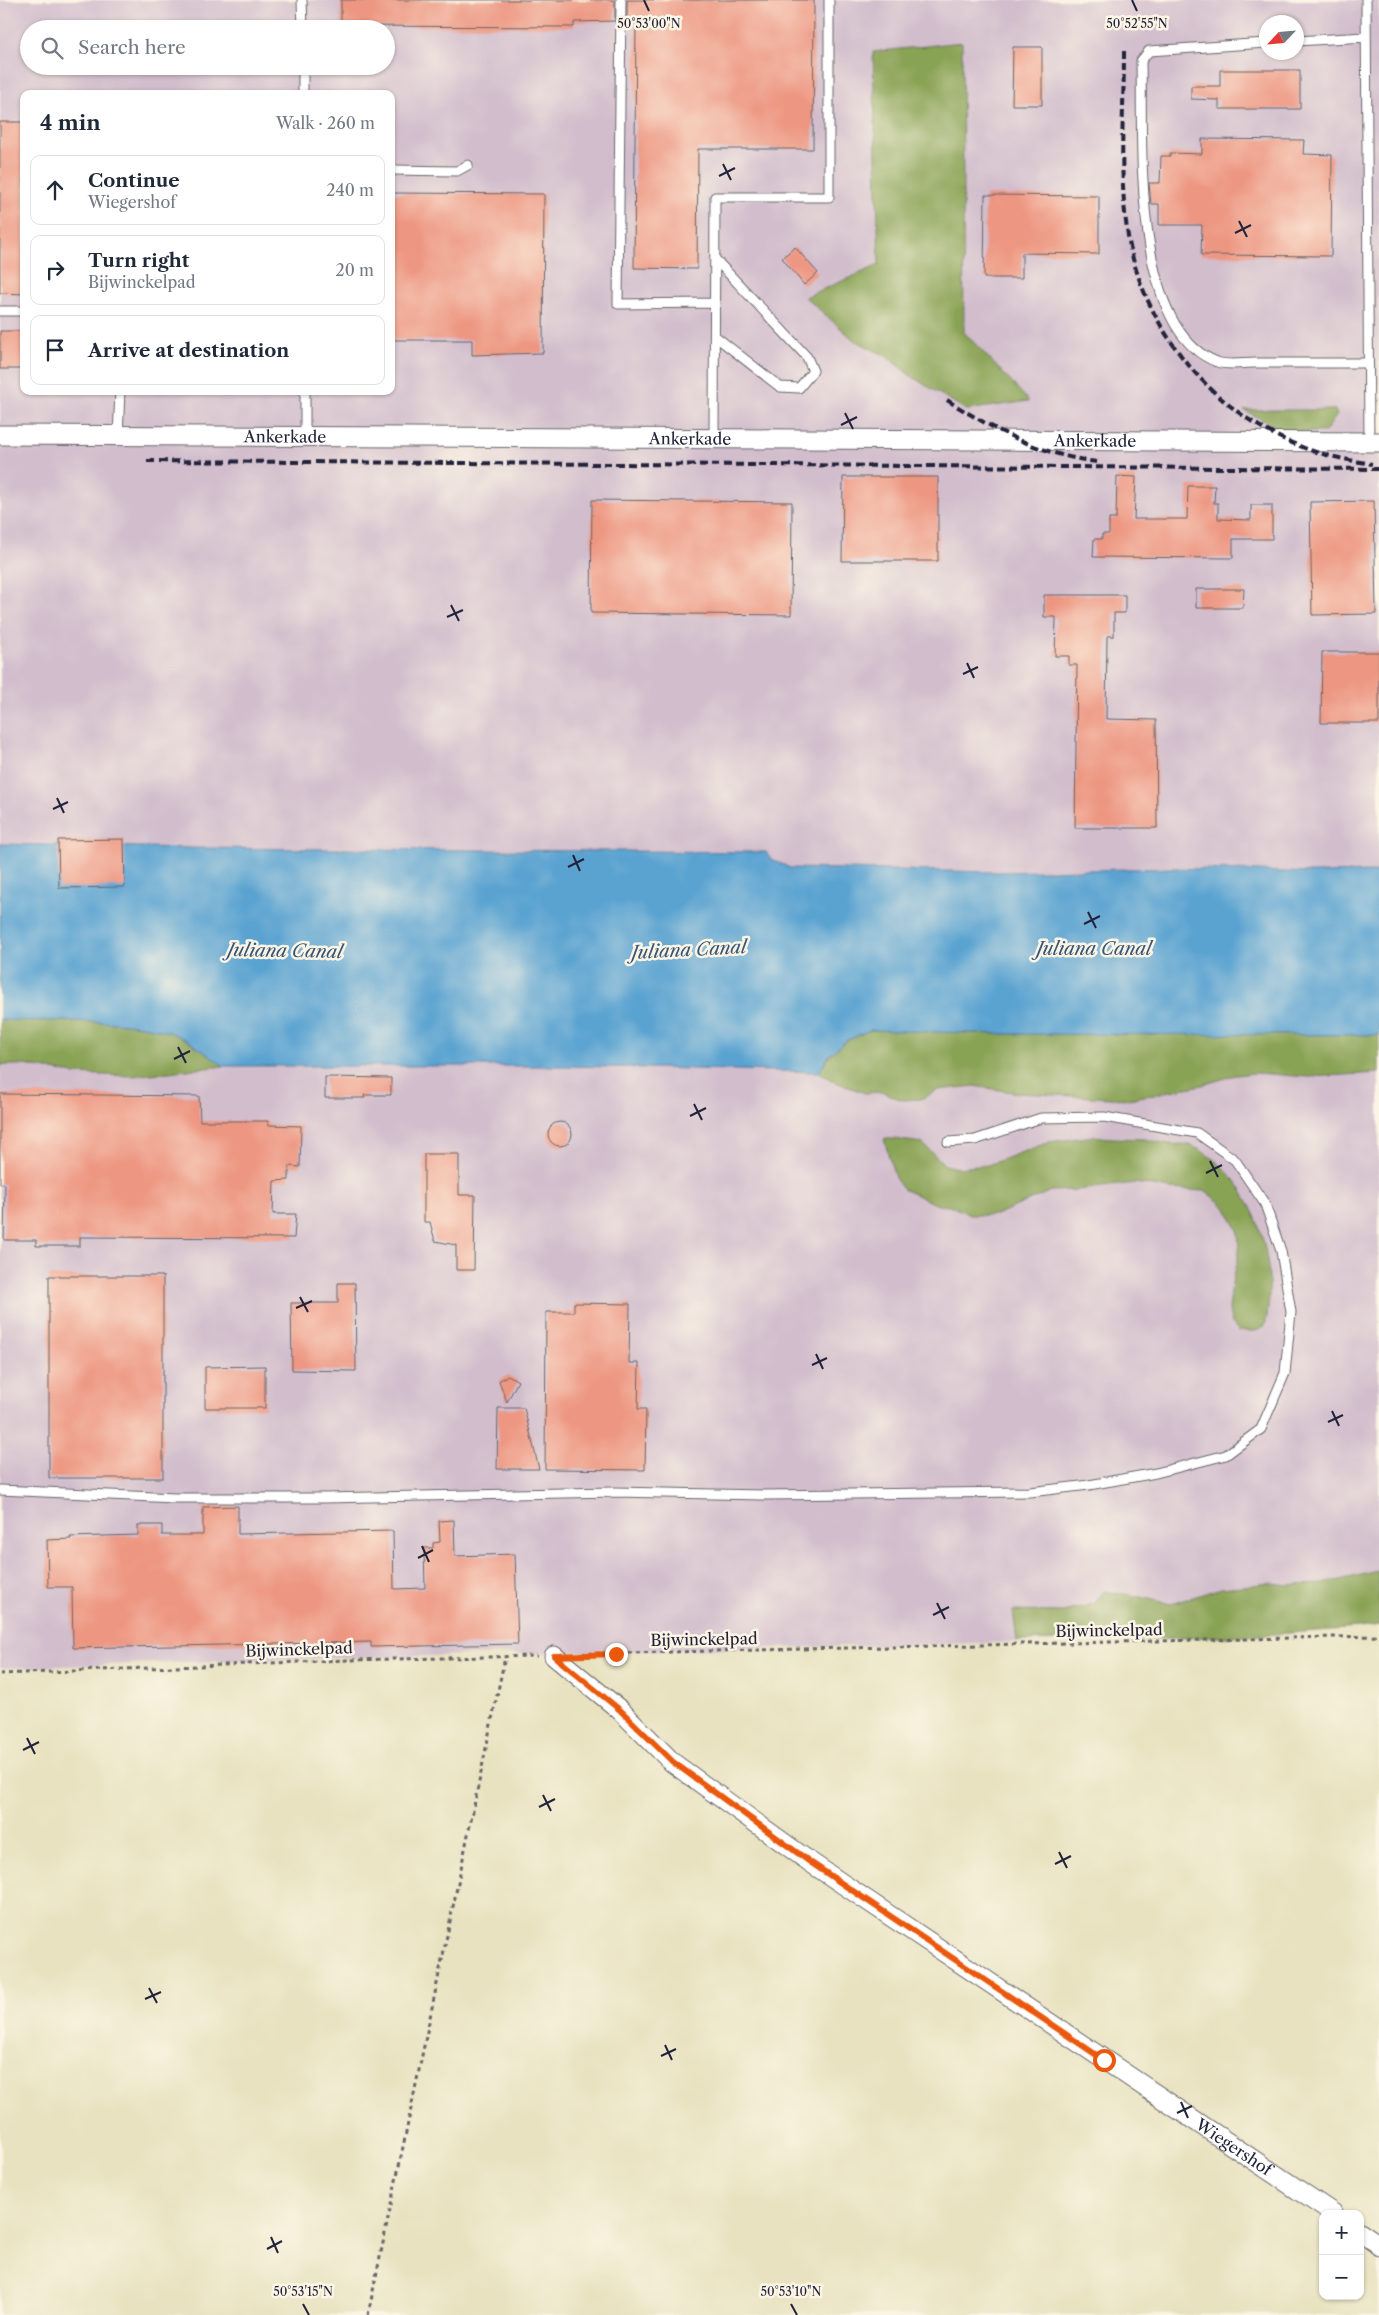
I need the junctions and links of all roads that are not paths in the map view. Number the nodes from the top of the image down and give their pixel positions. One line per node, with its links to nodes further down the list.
1 (302, 0): 5 (lane)
2 (621, 0): 14 (lane)
3 (829, 0): 13 (lane)
4 (1366, 0): 6 (lane)
5 (302, 20)
6 (1366, 37): 7 (lane); 18 (lane)
7 (1304, 41)
8 (1259, 43): 18 (lane)
9 (303, 75): 10 (lane)
10 (303, 90)
11 (468, 165): 12 (lane)
12 (395, 170)
13 (715, 259): 14 (lane); 17 (lane)
14 (715, 303): 17 (lane)
15 (0, 311): 16 (lane)
16 (20, 311)
17 (715, 336): 24 (lane)
18 (1368, 363): 25 (lane)
19 (120, 395): 22 (lane)
20 (305, 395): 23 (lane)
21 (0, 435): 22 (street, Ankerkade)
22 (118, 437): 23 (street, Ankerkade)
23 (305, 437): 24 (street, Ankerkade)
24 (714, 438): 25 (street, Ankerkade)
25 (1374, 442)
26 (948, 1142): 27 (lane)
27 (0, 1490)
28 (554, 1656): 29 (street, Wiegershof)
29 (1328, 2210)
30 (1364, 2235): 31 (street)
31 (1379, 2245)

